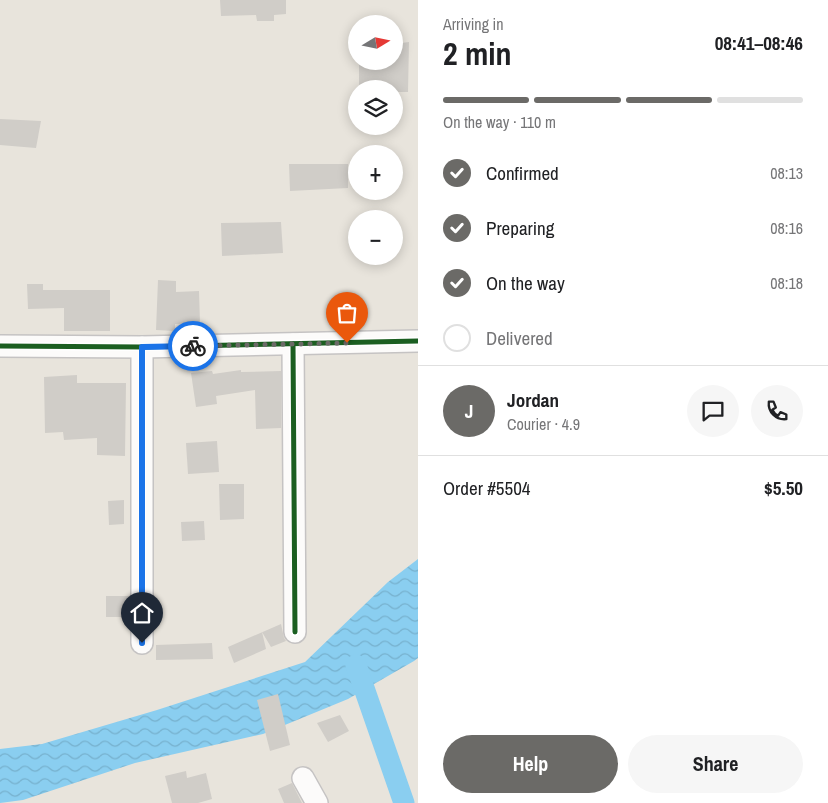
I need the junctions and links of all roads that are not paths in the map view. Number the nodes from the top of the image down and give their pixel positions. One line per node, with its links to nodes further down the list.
1 (418, 341): 2 (street)
2 (294, 344): 4 (street); 5 (street)
3 (0, 346): 4 (street)
4 (142, 347): 6 (street)
5 (295, 632)
6 (142, 643)
7 (303, 778): 8 (street)
8 (317, 803)

